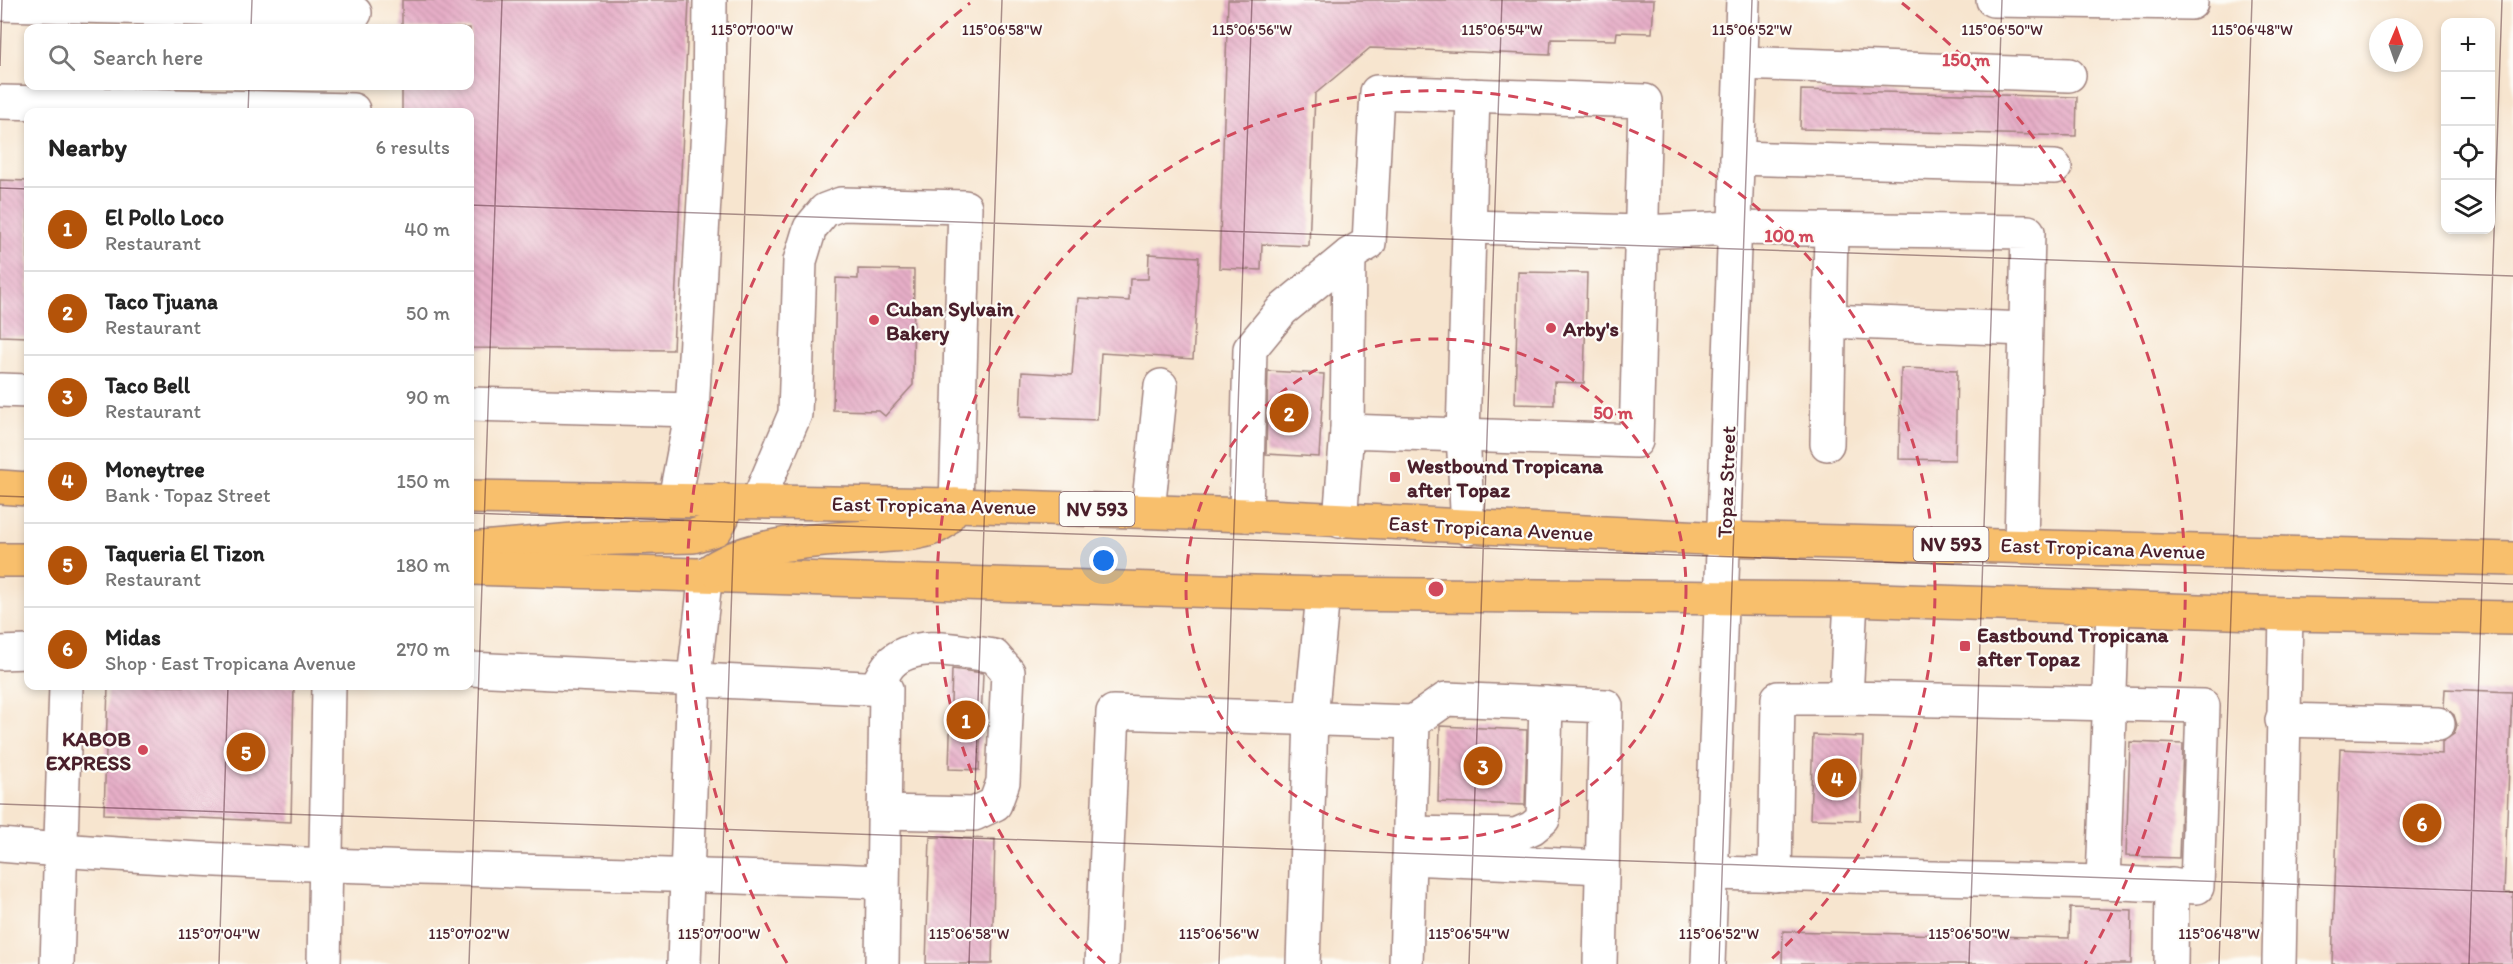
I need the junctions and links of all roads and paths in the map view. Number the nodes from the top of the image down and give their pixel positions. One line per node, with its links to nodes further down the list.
1 (710, 0): 26 (street)
2 (1743, 0): 7 (street, Topaz Street)
3 (1993, 0): 4 (street)
4 (2192, 0)
5 (0, 4): 6 (street)
6 (355, 14)
7 (1741, 63): 8 (street); 13 (street, Topaz Street)
8 (2069, 75)
9 (1473, 95): 15 (street); 18 (street); 19 (street)
10 (0, 102): 12 (street)
11 (353, 103): 12 (street)
12 (110, 108)
13 (1737, 158): 14 (street); 16 (street, Topaz Street)
14 (2055, 167)
15 (1469, 227): 18 (street); 28 (street)
16 (1734, 228): 17 (street); 18 (street); 41 (street, Topaz Street)
17 (1831, 230): 20 (street); 21 (street)
18 (1641, 232): 28 (street)
19 (1349, 255): 27 (street); 38 (street)
20 (1829, 321): 21 (street); 29 (street)
21 (2025, 329): 42 (street)
22 (1161, 386): 37 (street)
23 (0, 390): 24 (street)
24 (24, 391)
25 (474, 404): 26 (street)
26 (692, 410): 33 (street)
27 (1347, 431): 28 (street); 39 (street)
28 (1463, 435): 40 (street)
29 (1827, 444)
30 (0, 488): 31 (main road)
31 (24, 489)
32 (474, 496): 33 (main road, East Tropicana Avenue / NV 593)
33 (675, 499): 34 (main road, East Tropicana Avenue / NV 593)
34 (722, 500): 35 (main road, East Tropicana Avenue / NV 593); 43 (main road)
35 (758, 501): 36 (main road, East Tropicana Avenue / NV 593); 36 (street)
36 (956, 505): 37 (main road, East Tropicana Avenue / NV 593); 48 (main road)
37 (1148, 511): 38 (main road, East Tropicana Avenue / NV 593)
38 (1246, 515): 39 (main road, East Tropicana Avenue / NV 593)
39 (1340, 521): 40 (main road, East Tropicana Avenue / NV 593)
40 (1468, 528): 41 (main road, East Tropicana Avenue / NV 593)
41 (1724, 539): 42 (main road, East Tropicana Avenue / NV 593); 50 (street, Topaz Street)
42 (2021, 545): 44 (main road, East Tropicana Avenue / NV 593)
43 (474, 549)
44 (2513, 559)
45 (0, 560): 46 (main road)
46 (24, 560)
47 (474, 568): 48 (main road)
48 (706, 573): 49 (main road); 58 (street)
49 (1323, 594): 50 (main road); 65 (street)
50 (1720, 599): 51 (main road); 75 (street, Topaz Street)
51 (1851, 599): 52 (main road); 62 (street)
52 (2113, 608): 53 (main road); 64 (street)
53 (2286, 614): 54 (main road); 66 (street)
54 (2513, 618)
55 (24, 652): 56 (street)
56 (0, 653)
57 (474, 669): 58 (street)
58 (694, 678): 59 (street); 76 (street)
59 (875, 688): 69 (street); 69 (street)
60 (66, 690): 72 (street)
61 (329, 690): 73 (street)
62 (1846, 698): 64 (street); 77 (street)
63 (1546, 703): 67 (street); 71 (street); 74 (street)
64 (2110, 703): 79 (street); 80 (street)
65 (1311, 718): 67 (street); 85 (street); 86 (street)
66 (2282, 720): 68 (street); 91 (street)
67 (1413, 722): 71 (street)
68 (2438, 723)
69 (884, 812): 78 (street)
70 (0, 845): 72 (street)
71 (1409, 846): 74 (street); 87 (street)
72 (60, 851): 73 (street); 81 (street)
73 (326, 866): 76 (street); 82 (street)
74 (1602, 867): 88 (street)
75 (1712, 873): 77 (street); 89 (street, Topaz Street)
76 (687, 874): 78 (street); 83 (street)
77 (1775, 875): 79 (street)
78 (882, 882): 84 (street)
79 (2103, 882): 80 (street)
80 (2172, 885): 90 (street)
81 (57, 964)
82 (324, 964)
83 (684, 964)
84 (882, 964)
85 (1102, 964)
86 (1304, 964)
87 (1406, 964)
88 (1600, 964)
89 (1708, 964)
90 (2171, 964)
91 (2279, 964)

